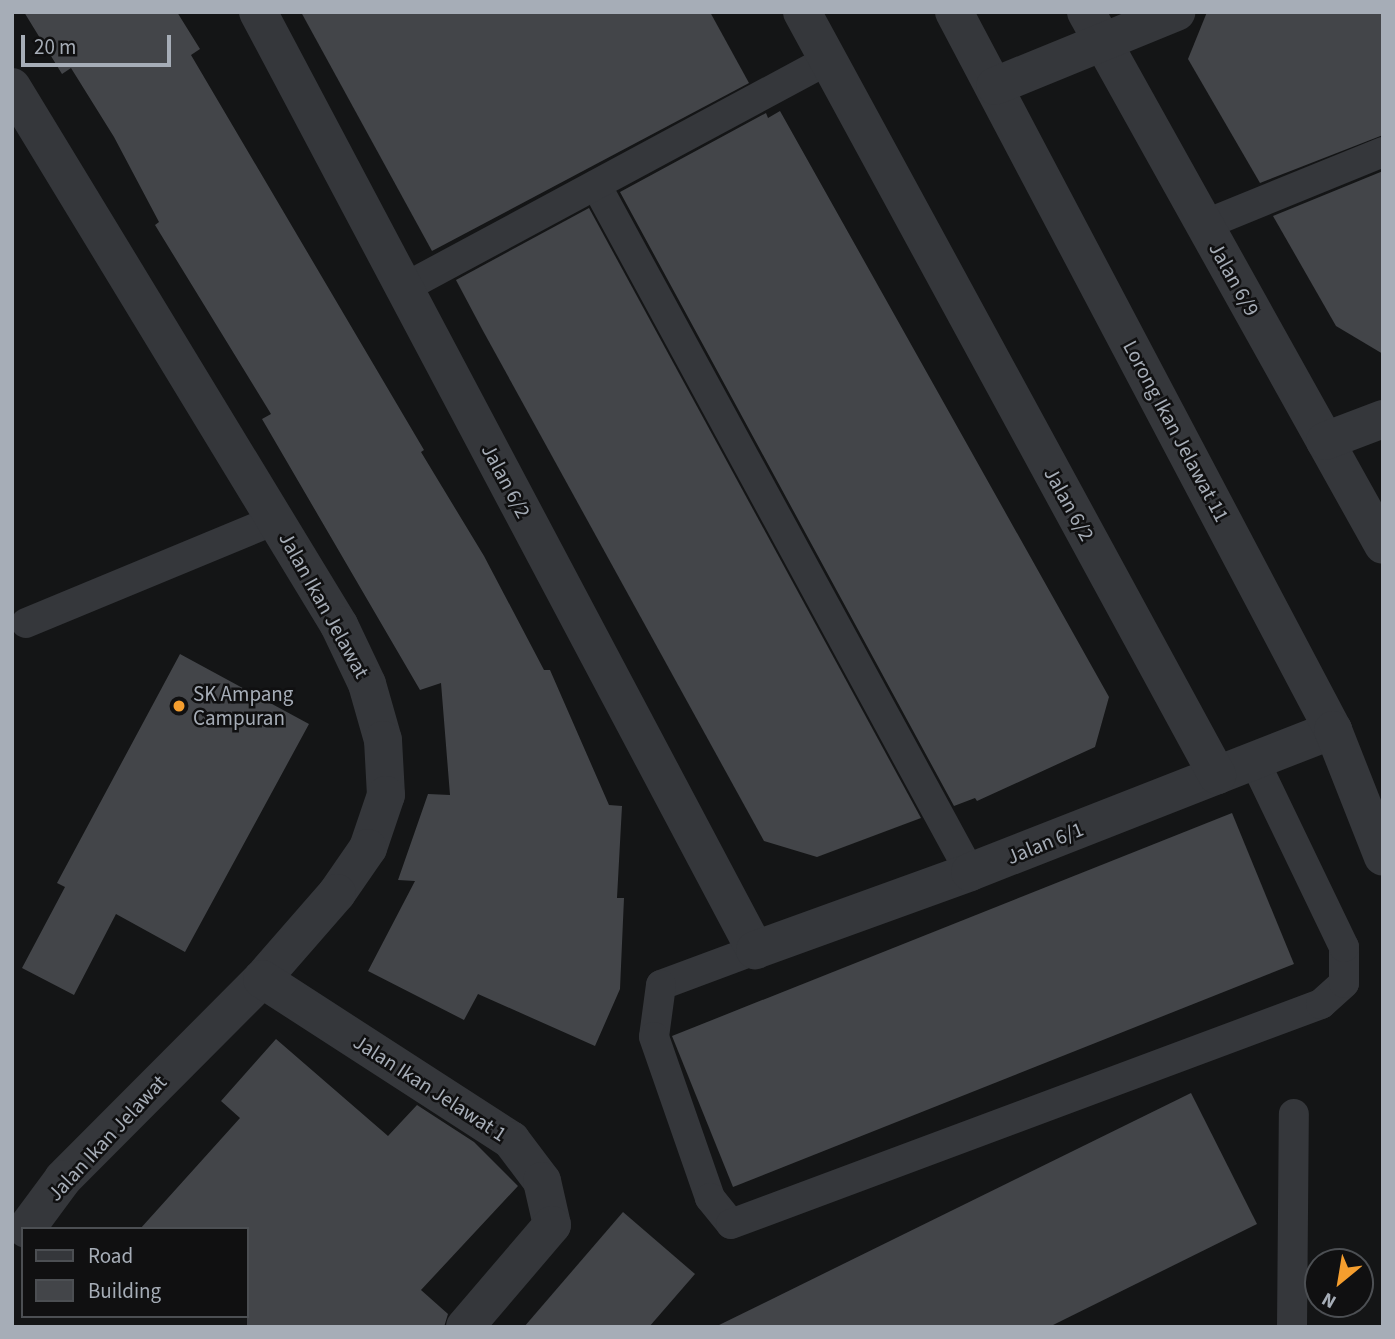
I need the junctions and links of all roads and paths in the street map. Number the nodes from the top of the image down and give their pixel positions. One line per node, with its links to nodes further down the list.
1 (258, 12): 12 (street, Jalan 6/2)
2 (802, 12): 6 (street, Jalan 6/2)
3 (954, 12): 7 (street, Lorong Ikan Jelawat 11)
4 (1176, 12): 5 (street)
5 (1095, 28): 7 (street); 11 (street, Jalan 6/9)
6 (828, 60): 10 (lane); 20 (street, Jalan 6/2)
7 (995, 86): 18 (street, Lorong Ikan Jelawat 11)
8 (12, 87): 15 (street, Jalan Ikan Jelawat)
9 (1383, 152): 11 (lane)
10 (596, 185): 12 (lane); 22 (lane)
11 (1204, 225): 14 (street, Jalan 6/9)
12 (404, 288): 23 (street, Jalan 6/2)
13 (1383, 419): 14 (street)
14 (1325, 441): 16 (street, Jalan 6/9)
15 (276, 519): 17 (lane); 24 (street, Jalan Ikan Jelawat)
16 (1383, 545)
17 (26, 623)
18 (1333, 730): 19 (street, Jalan 6/1); 21 (street, Lorong Ikan Jelawat 11)
19 (1254, 760): 20 (street, Jalan 6/1); 23 (lane)
20 (1217, 775): 22 (street, Jalan 6/1)
21 (1383, 857)
22 (970, 872): 23 (street, Jalan 6/1)
23 (755, 950)
24 (261, 979): 26 (street, Jalan Ikan Jelawat); 27 (street, Jalan Ikan Jelawat 1)
25 (1294, 1114): 28 (lane)
26 (27, 1227)
27 (465, 1327)
28 (1292, 1327)

